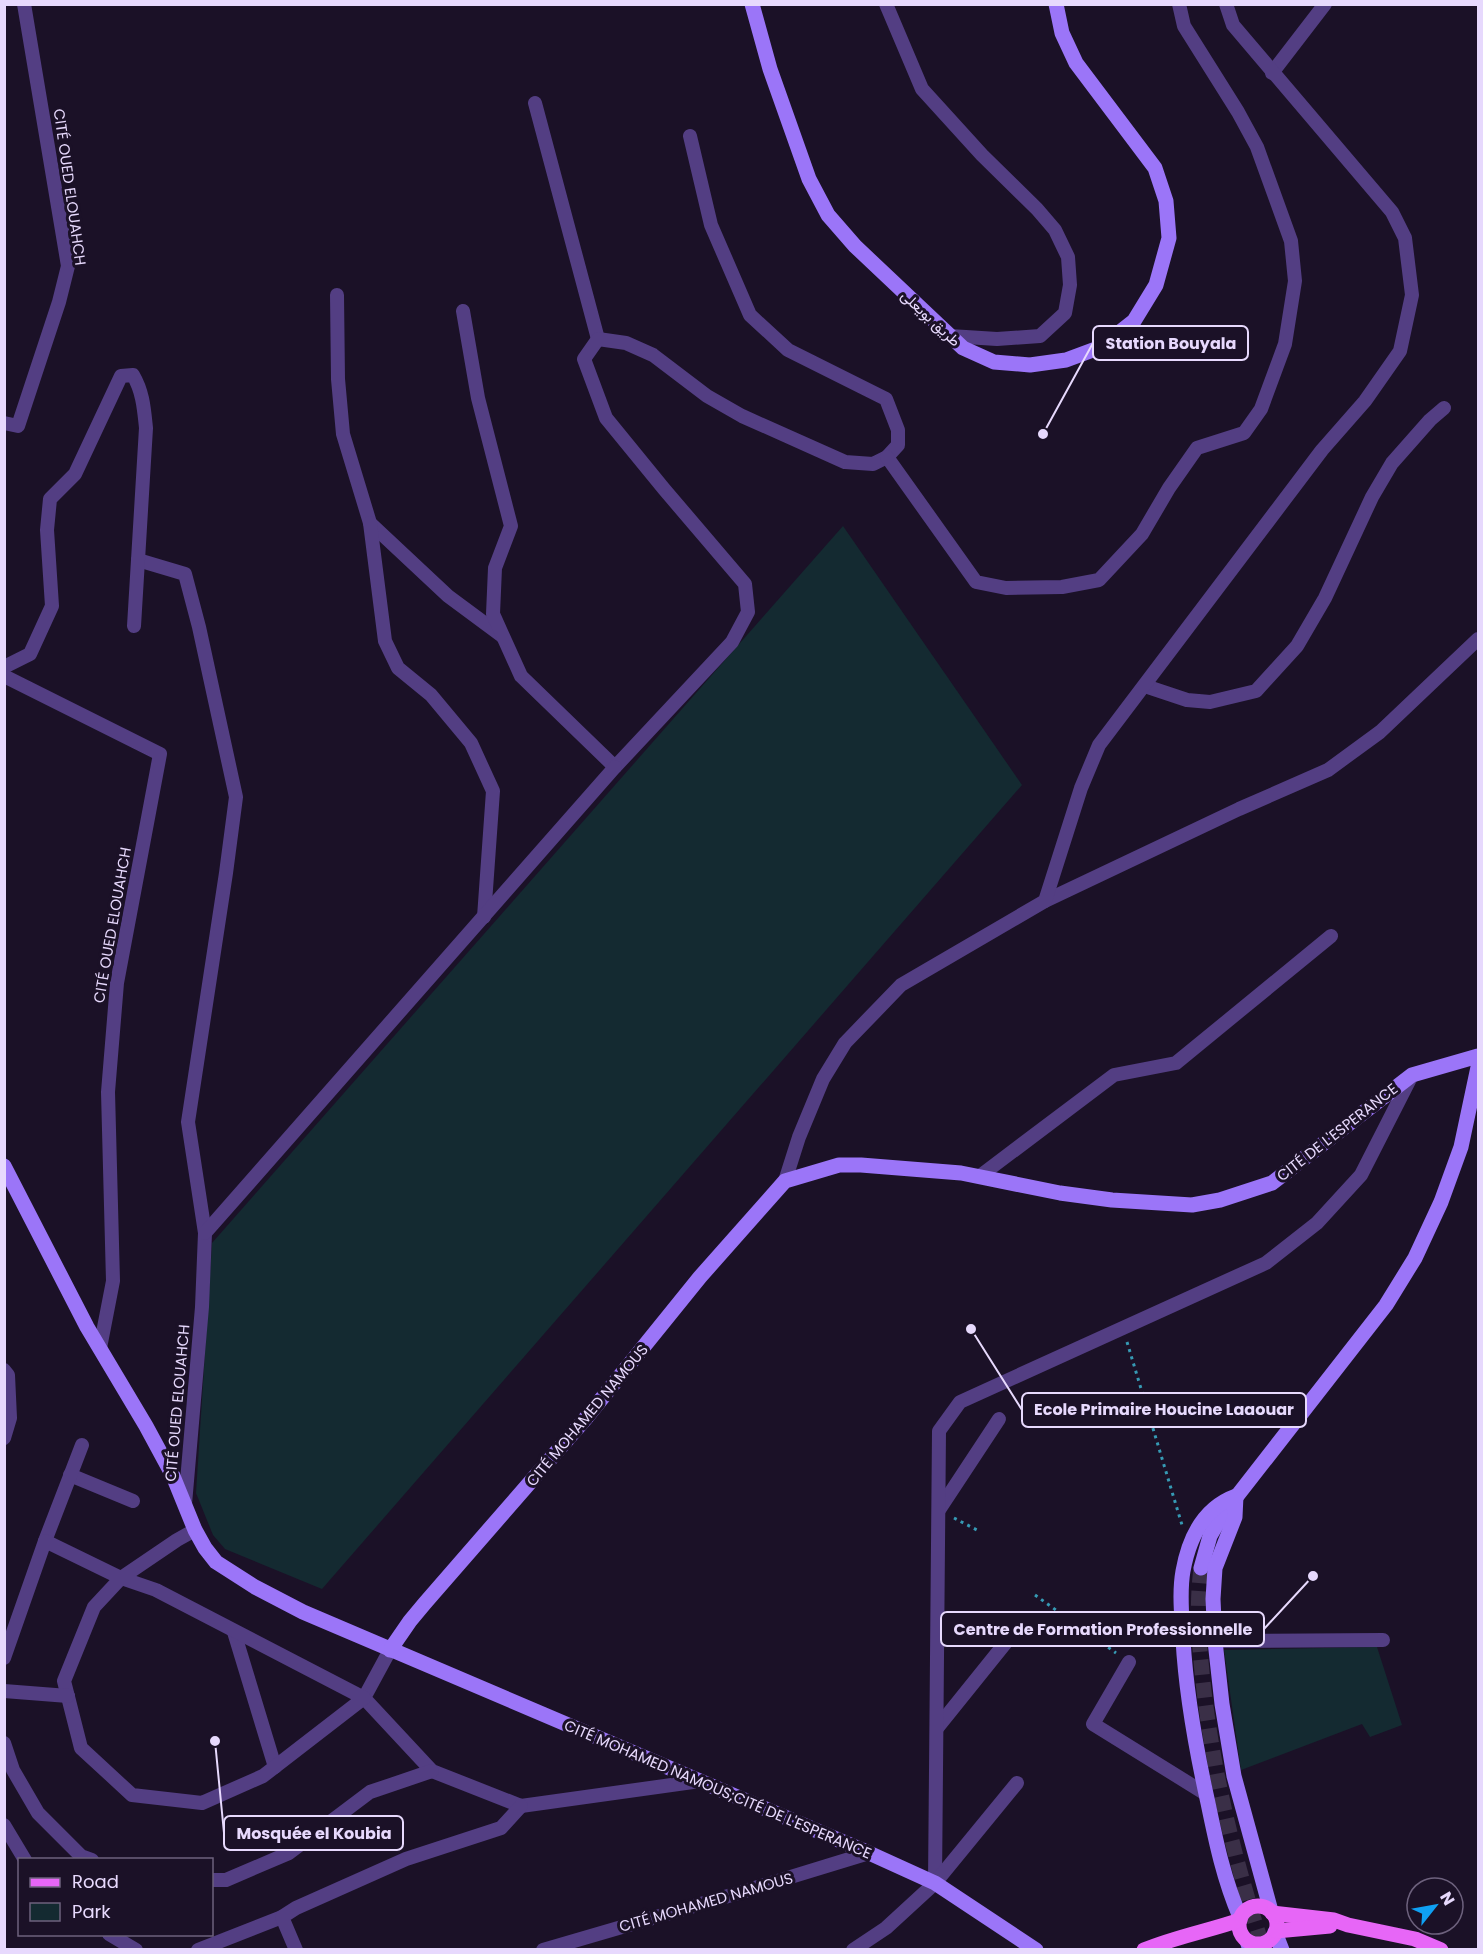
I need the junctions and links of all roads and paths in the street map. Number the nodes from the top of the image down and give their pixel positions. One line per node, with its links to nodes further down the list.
1 (24, 4): 16 (street, CITÉ OUED ELOUAHCH)
2 (752, 4): 13 (main road, طريق بويعلى)
3 (886, 4): 13 (street)
4 (1056, 4): 13 (main road, طريق بويعلى)
5 (1179, 4): 17 (street)
6 (1226, 4): 8 (street)
7 (1324, 4): 8 (street)
8 (1272, 73): 25 (street)
9 (536, 103): 14 (street)
10 (690, 136): 17 (street)
11 (337, 295): 18 (street)
12 (463, 311): 21 (street)
13 (950, 336)
14 (598, 339): 17 (street); 26 (street)
15 (1444, 408): 25 (street)
16 (4, 423)
17 (887, 457)
18 (370, 523): 21 (street); 28 (street)
19 (138, 560): 20 (street); 23 (street); 36 (street, CITÉ OUED ELOUAHCH)
20 (134, 626)
21 (504, 638): 26 (street)
22 (1479, 639): 27 (street)
23 (4, 667)
24 (4, 676): 38 (street, CITÉ OUED ELOUAHCH)
25 (1145, 686): 27 (street)
26 (615, 767): 28 (street)
27 (1045, 900): 35 (street)
28 (484, 917): 36 (street)
29 (1331, 936): 34 (street)
30 (1479, 1056): 32 (main road, CITÉ DE L'ESPERANCE)
31 (1478, 1074): 44 (main road)
32 (1412, 1075): 34 (main road, CITÉ DE L'ESPERANCE); 37 (street)
33 (4, 1167): 38 (main road)
34 (980, 1176): 35 (main road, CITÉ DE L'ESPERANCE)
35 (784, 1181): 59 (main road, CITÉ MOHAMED NAMOUS)
36 (205, 1233): 46 (street, CITÉ OUED ELOUAHCH)
37 (1123, 1328): 47 (street); 48 (path)
38 (100, 1348): 46 (main road)
39 (4, 1370): 41 (street)
40 (999, 1419): 47 (street)
41 (4, 1438)
42 (82, 1445): 43 (street)
43 (70, 1475): 45 (street); 51 (street)
44 (1236, 1496): 52 (main road); 58 (main road); 71 (main road)
45 (133, 1501)
46 (185, 1504): 49 (main road)
47 (939, 1510): 50 (path); 65 (street)
48 (1179, 1520)
49 (195, 1530): 53 (street, CITÉ MOHAMED NAMOUS); 59 (main road)
50 (977, 1530)
51 (45, 1541): 53 (street); 60 (street)
52 (1201, 1568)
53 (121, 1578): 55 (street); 63 (street, CITÉ MOHAMED NAMOUS)
54 (1035, 1594): 61 (path)
55 (234, 1632): 64 (street); 67 (street)
56 (1383, 1640): 58 (street)
57 (1007, 1641): 65 (street)
58 (1215, 1641): 79 (main road)
59 (390, 1650): 64 (street, CITÉ MOHAMED NAMOUS); 69 (main road, CITÉ MOHAMED NAMOUS;CITÉ DE L'ESPERANCE)
60 (4, 1658)
61 (1129, 1662): 71 (street)
62 (4, 1691): 63 (street)
63 (68, 1696): 67 (street, CITÉ MOHAMED NAMOUS)
64 (364, 1698): 67 (street, CITÉ MOHAMED NAMOUS); 68 (street)
65 (937, 1728): 78 (street)
66 (4, 1743): 76 (street)
67 (274, 1767)
68 (432, 1771): 72 (street); 77 (street)
69 (700, 1781): 72 (street); 74 (main road, CITÉ MOHAMED NAMOUS;CITÉ DE L'ESPERANCE)
70 (1017, 1783): 78 (street)
71 (1206, 1794): 81 (main road)
72 (521, 1806): 80 (street)
73 (4, 1825): 75 (street)
74 (869, 1853): 78 (main road, CITÉ MOHAMED NAMOUS;CITÉ DE L'ESPERANCE); 90 (street, CITÉ MOHAMED NAMOUS)
75 (24, 1858)
76 (86, 1858)
77 (213, 1880)
78 (935, 1883): 91 (street); 92 (main road, CITÉ MOHAMED NAMOUS;CITÉ DE L'ESPERANCE)
79 (1272, 1912): 81 (main road); 82 (main road); 84 (main road)
80 (282, 1917): 88 (street); 89 (street)
81 (1240, 1918): 83 (main road); 86 (main road)
82 (1348, 1925): 84 (main road); 95 (main road)
83 (1208, 1931): 86 (main road); 93 (main road)
84 (1275, 1931): 86 (main road); 94 (main road)
85 (112, 1936): 87 (street)
86 (1247, 1942)
87 (136, 1950)
88 (198, 1950)
89 (296, 1950)
90 (543, 1950)
91 (853, 1950)
92 (1036, 1950)
93 (1143, 1950)
94 (1282, 1950)
95 (1441, 1950)

